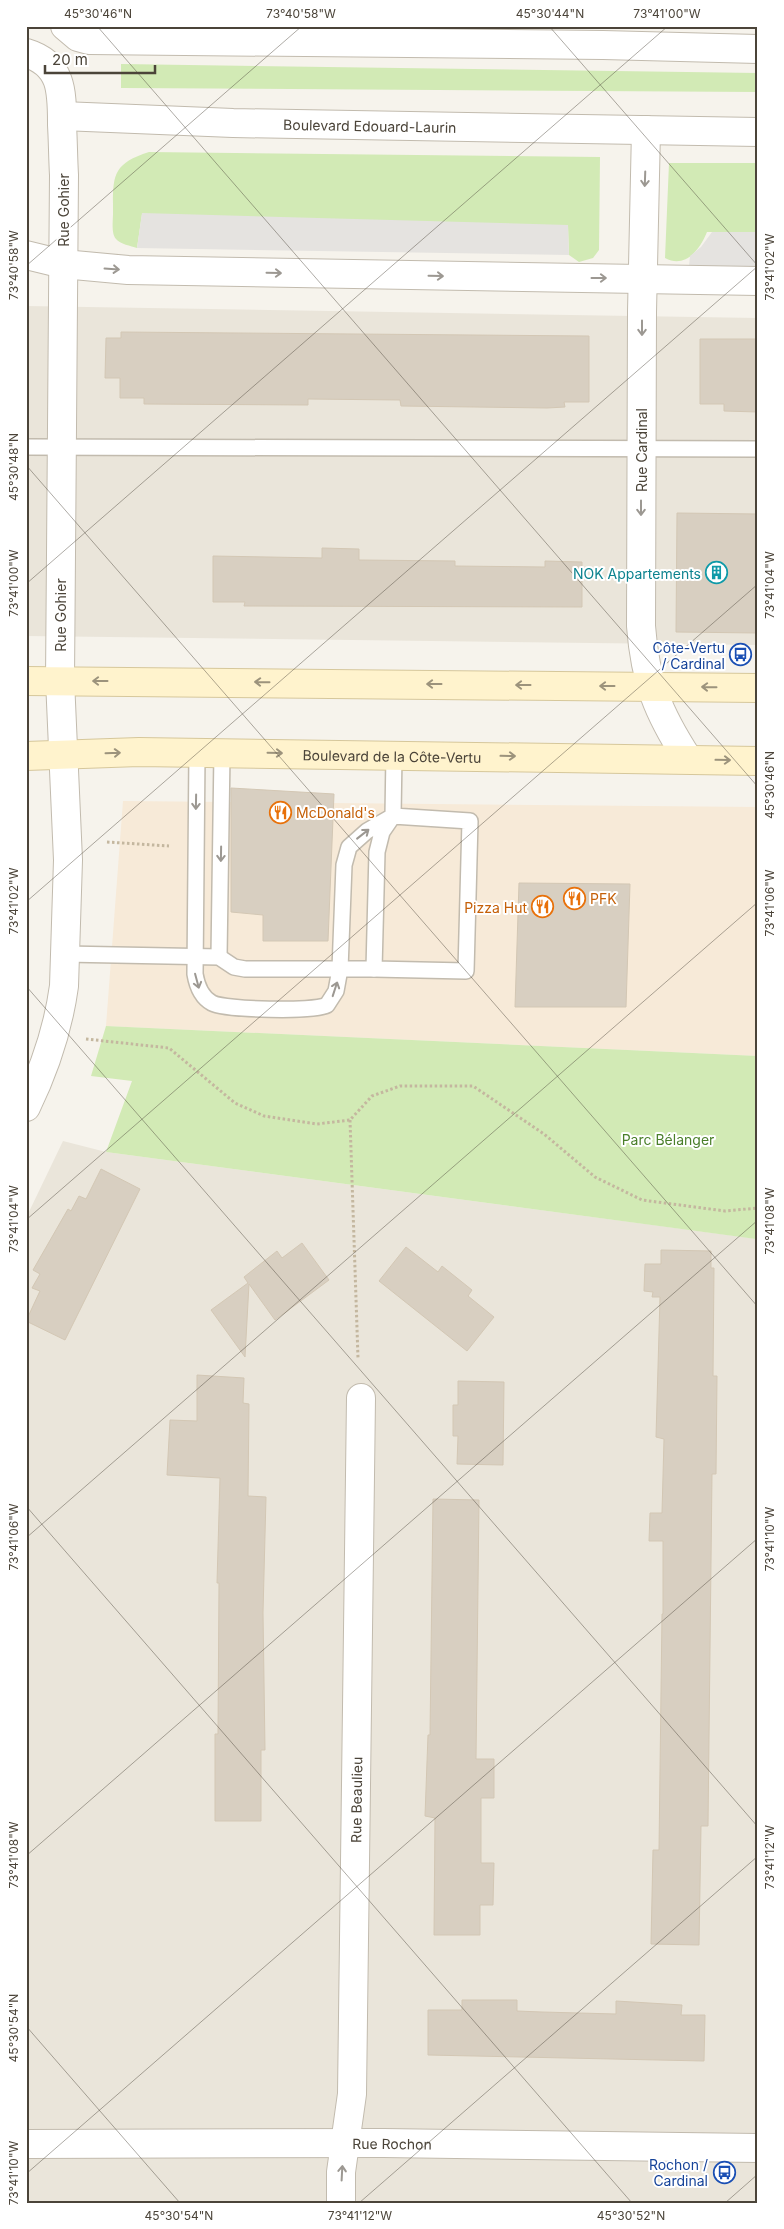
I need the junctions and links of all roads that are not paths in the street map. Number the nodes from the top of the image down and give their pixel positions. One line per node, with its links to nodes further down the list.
1 (68, 30): 2 (street)
2 (653, 36): 3 (street)
3 (758, 48)
4 (26, 53): 5 (street)
5 (62, 116): 6 (street, Boulevard Edouard-Laurin); 9 (street, Rue Gohier)
6 (646, 130): 7 (street, Boulevard Edouard-Laurin); 10 (street, Rue Cardinal, one-way to 10)
7 (758, 132)
8 (26, 255): 9 (street)
9 (63, 264): 10 (street, one-way to 10); 12 (street, Rue Gohier)
10 (642, 279): 11 (street); 14 (street, Rue Cardinal, one-way to 14)
11 (758, 281)
12 (60, 446): 13 (lane); 14 (lane); 16 (street, Rue Gohier)
13 (26, 447)
14 (641, 448): 15 (lane); 18 (street, Rue Cardinal, one-way to 18)
15 (758, 449)
16 (60, 680): 17 (main road); 18 (main road, one-way to 16); 21 (street, Rue Gohier)
17 (26, 681)
18 (650, 686): 19 (main road, one-way to 18); 24 (street, Rue Cardinal)
19 (758, 688)
20 (209, 753): 21 (main road, Boulevard de la Côte-Vertu, one-way to 20); 22 (main road, Boulevard de la Côte-Vertu, one-way to 22); 28 (lane, one-way to 28); 29 (lane, one-way to 29)
21 (64, 755): 23 (main road, Boulevard de la Côte-Vertu); 27 (street, Rue Gohier)
22 (394, 755): 24 (main road, Boulevard de la Côte-Vertu, one-way to 24); 26 (lane)
23 (26, 756)
24 (688, 759): 25 (main road, Boulevard de la Côte-Vertu, one-way to 25)
25 (758, 761)
26 (394, 816): 30 (lane, one-way to 26); 31 (lane); 31 (lane)
27 (65, 954): 28 (lane); 32 (street, Rue Gohier)
28 (195, 957): 29 (lane); 30 (lane, one-way to 30)
29 (219, 957): 30 (lane)
30 (340, 969): 31 (lane)
31 (374, 969)
32 (26, 1107)
33 (361, 1398): 35 (street, Rue Beaulieu)
34 (26, 2144): 35 (street, Rue Rochon)
35 (345, 2144): 36 (street, Rue Rochon); 37 (street, Rue Beaulieu, one-way to 35)
36 (758, 2148)
37 (341, 2203)

